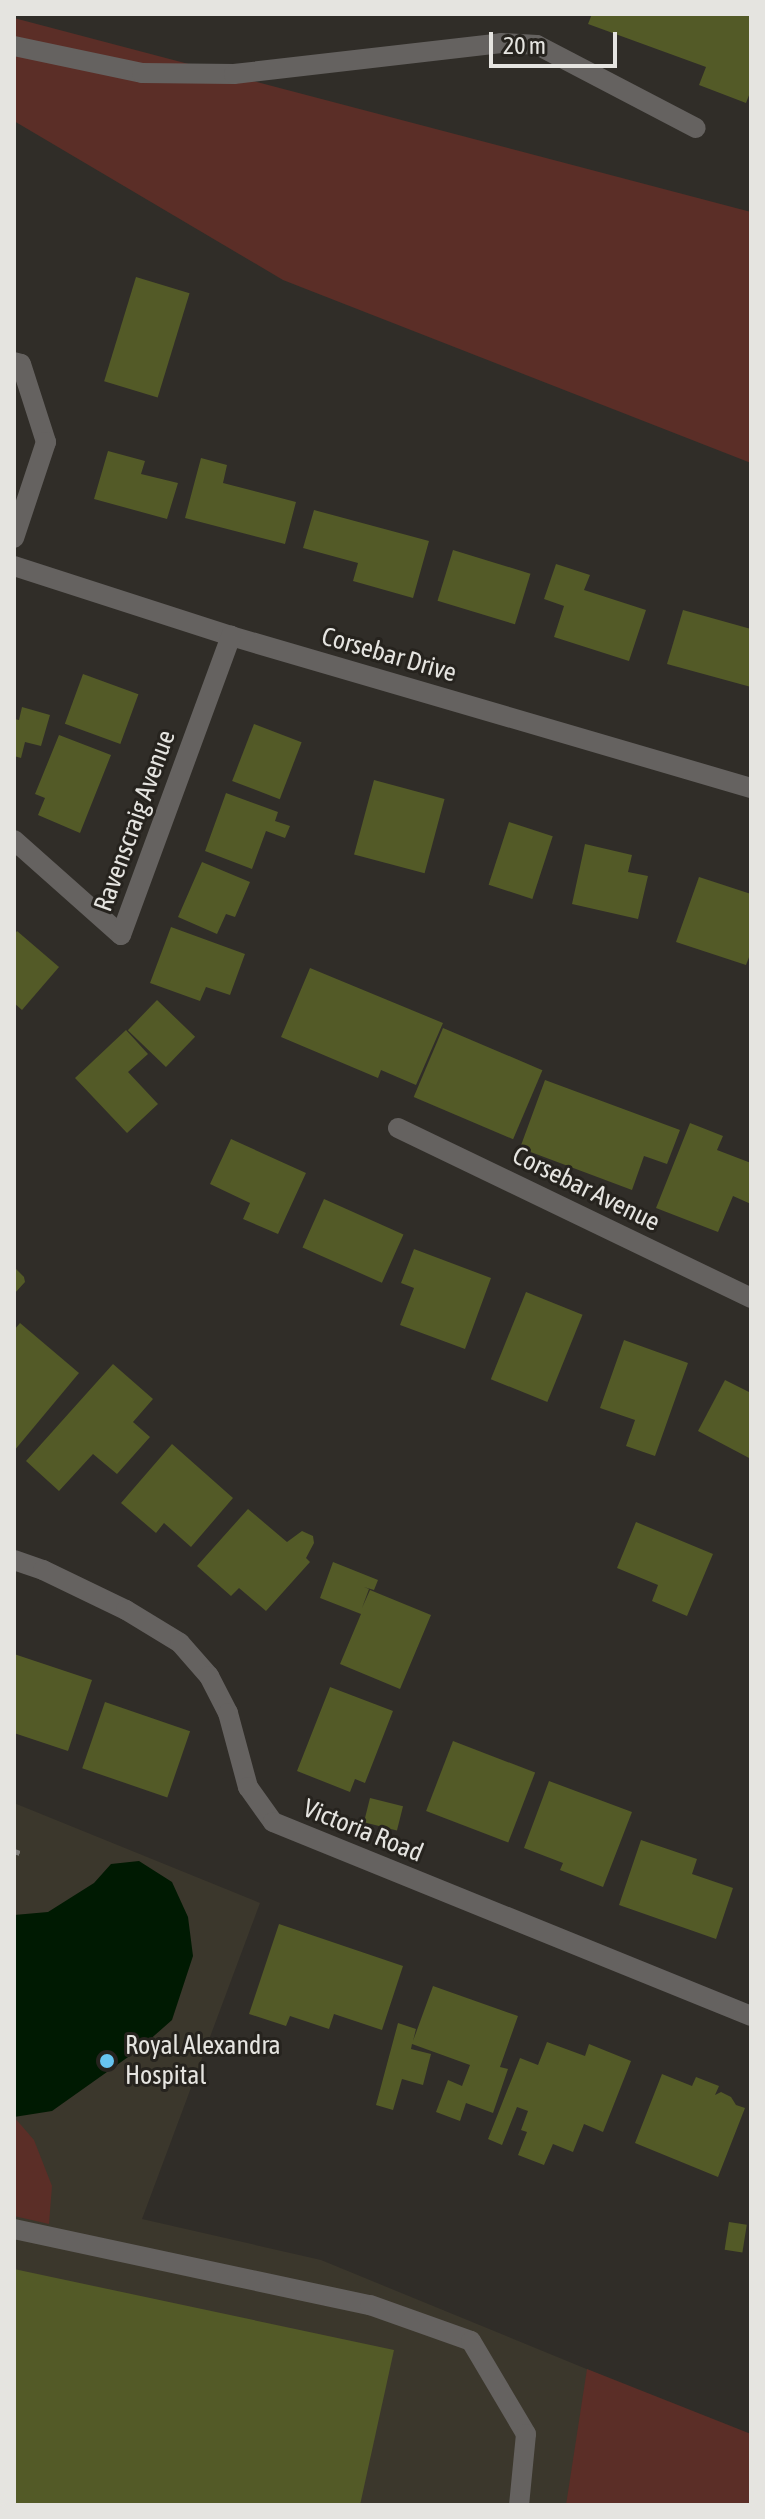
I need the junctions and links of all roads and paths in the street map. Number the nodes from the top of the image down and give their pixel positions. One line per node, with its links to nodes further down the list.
1 (14, 46): 2 (street)
2 (696, 128)
3 (14, 362): 4 (street)
4 (14, 538)
5 (14, 566): 6 (street, Corsebar Drive)
6 (231, 636): 7 (street, Corsebar Drive); 8 (street, Ravenscraig Avenue)
7 (751, 788)
8 (14, 840)
9 (398, 1128): 10 (street, Corsebar Avenue)
10 (751, 1298)
11 (14, 1560): 12 (street, Victoria Road)
12 (751, 2016)
13 (14, 2229): 14 (street)
14 (519, 2505)

